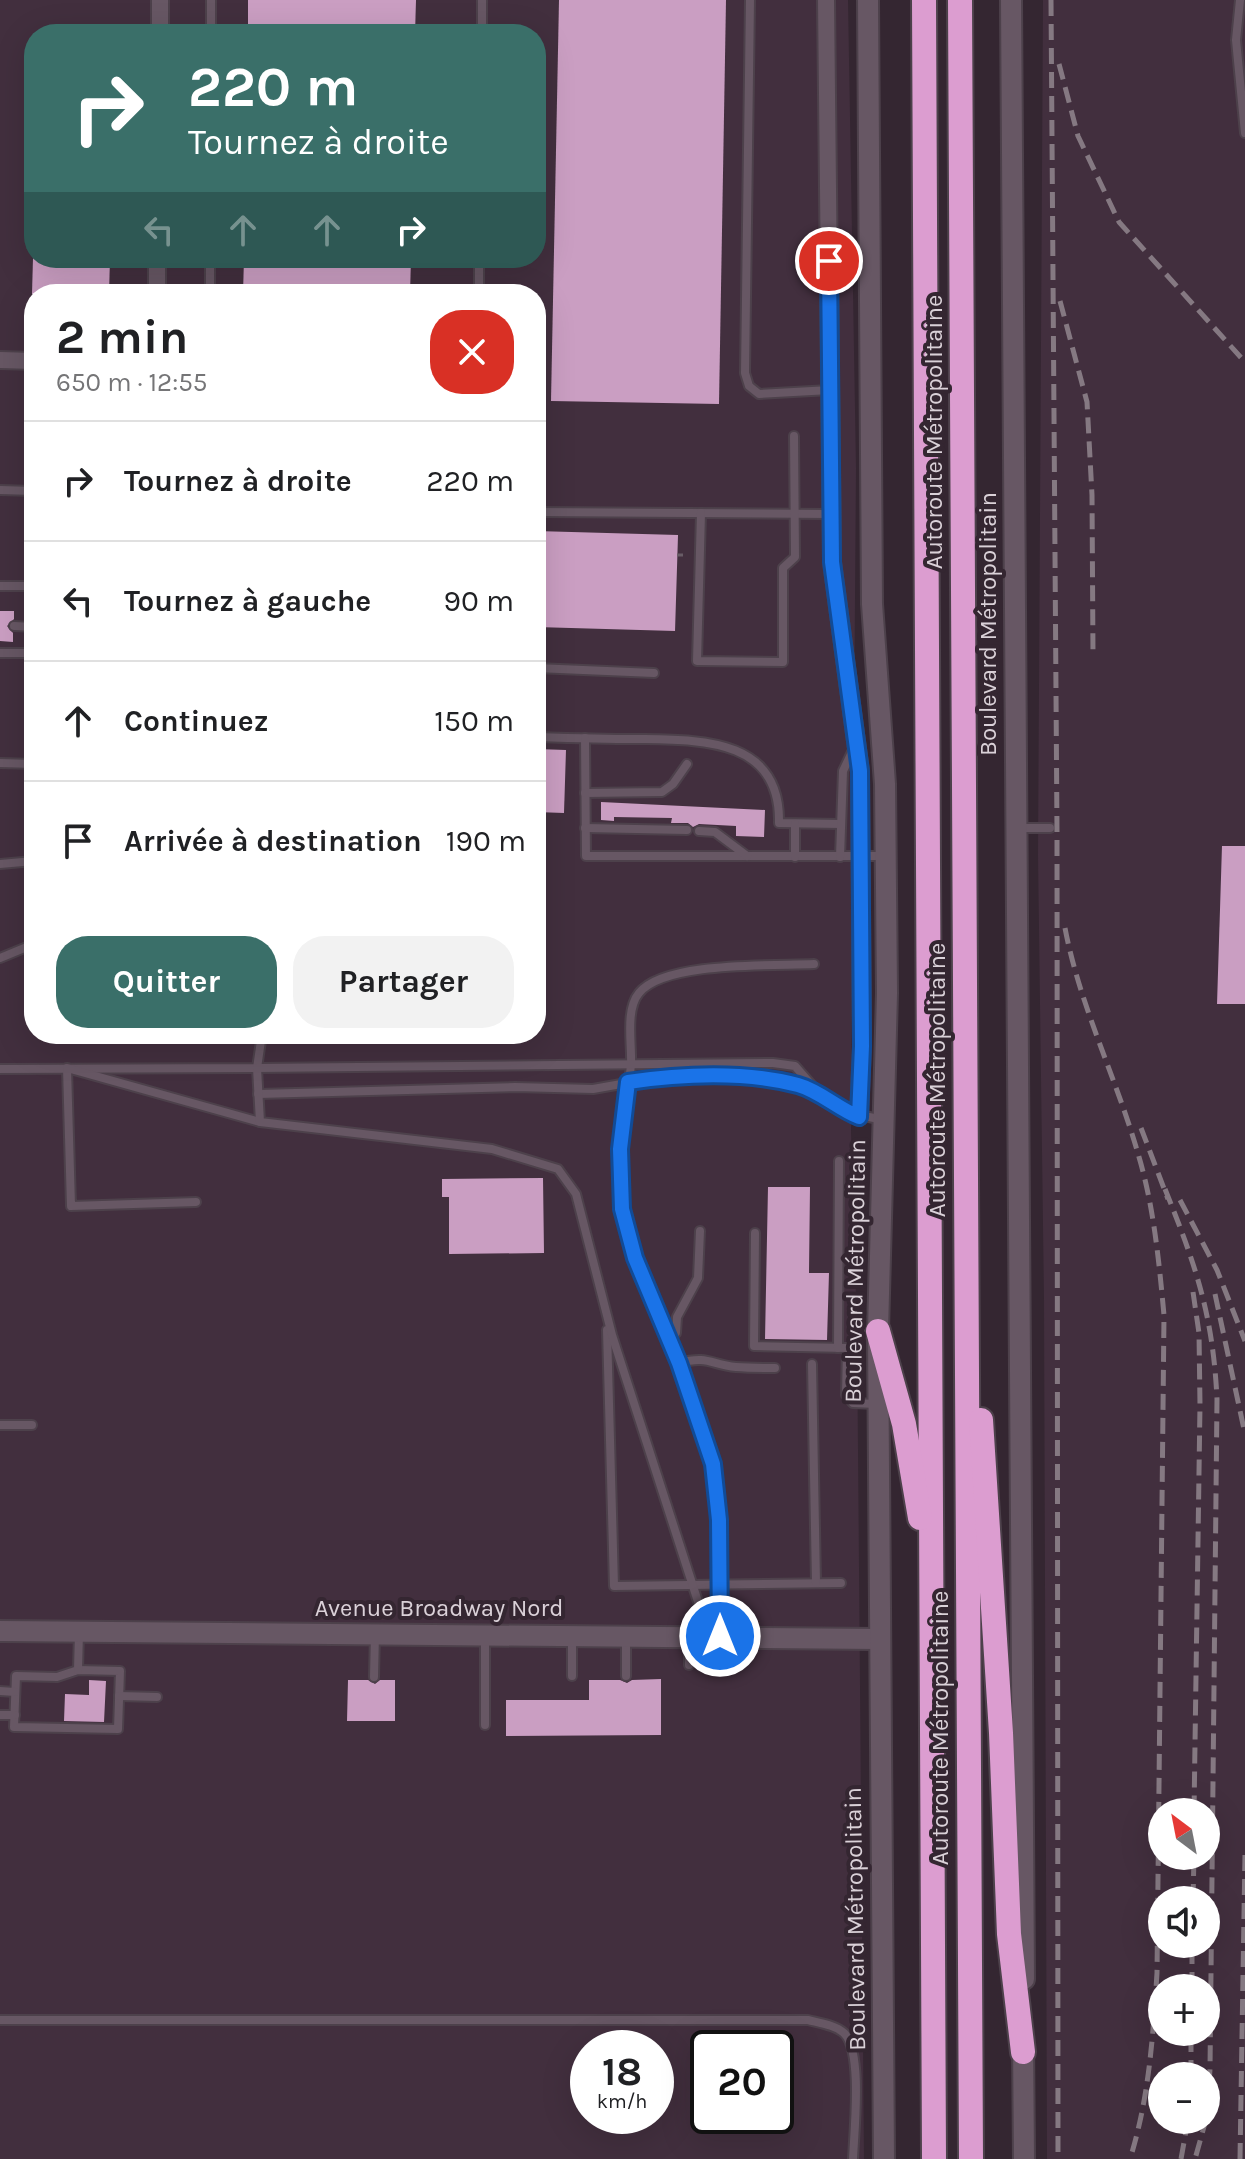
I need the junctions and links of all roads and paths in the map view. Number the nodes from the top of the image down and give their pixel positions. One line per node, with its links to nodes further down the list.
1 (160, 0): 11 (street)
2 (211, 0): 12 (lane)
3 (482, 0): 13 (lane)
4 (750, 0): 17 (lane)
5 (826, 0): 17 (street)
6 (868, 0): 47 (main road, Boulevard Métropolitain)
7 (924, 0): 87 (highway, Autoroute Métropolitaine)
8 (960, 0): 68 (highway, Autoroute Métropolitaine)
9 (1011, 0): 43 (main road, Boulevard Métropolitain)
10 (1240, 0): 14 (lane)
11 (160, 24)
12 (211, 24)
13 (482, 24)
14 (1245, 133)
15 (0, 360): 16 (street)
16 (24, 361)
17 (830, 390): 24 (street)
18 (794, 436): 23 (lane)
19 (0, 490): 20 (lane)
20 (24, 491)
21 (546, 512): 22 (lane)
22 (701, 513): 23 (lane); 23 (lane)
23 (795, 514): 24 (lane)
24 (831, 514): 35 (street)
25 (0, 586): 26 (lane)
26 (24, 586)
27 (14, 626): 28 (lane)
28 (24, 626)
29 (0, 653): 30 (lane)
30 (24, 653)
31 (546, 668): 32 (lane)
32 (654, 673)
33 (546, 737): 34 (lane)
34 (585, 738): 39 (lane); 40 (lane)
35 (857, 742): 41 (lane); 51 (street)
36 (0, 763): 37 (lane)
37 (24, 764)
38 (687, 764): 39 (lane)
39 (585, 793): 42 (lane)
40 (795, 824): 41 (lane); 49 (lane)
41 (841, 824): 50 (lane)
42 (585, 828): 45 (lane); 48 (lane)
43 (1014, 828): 44 (lane); 109 (main road, Boulevard Métropolitain)
44 (1050, 828)
45 (687, 830)
46 (699, 831): 48 (lane)
47 (886, 856): 51 (lane); 66 (main road, Boulevard Métropolitain)
48 (748, 857): 49 (lane)
49 (795, 857): 50 (lane)
50 (840, 857): 51 (lane)
51 (861, 857): 65 (street)
52 (24, 862): 53 (lane)
53 (0, 864)
54 (24, 948): 55 (lane)
55 (0, 958)
56 (814, 964): 58 (lane)
57 (261, 1044): 60 (lane)
58 (631, 1063): 60 (lane); 62 (lane); 64 (lane)
59 (67, 1068): 60 (lane); 61 (lane); 67 (lane); 70 (lane)
60 (257, 1068): 63 (lane)
61 (0, 1069)
62 (628, 1082): 63 (lane); 64 (lane); 75 (lane)
63 (258, 1094): 67 (lane)
64 (822, 1097): 65 (lane)
65 (859, 1117): 66 (lane)
66 (884, 1120): 74 (main road, Boulevard Métropolitain)
67 (260, 1122): 73 (lane)
68 (965, 1160): 109 (highway); 113 (highway, Autoroute Métropolitaine)
69 (839, 1161): 76 (lane)
70 (196, 1202)
71 (700, 1231): 75 (lane)
72 (755, 1233): 76 (lane)
73 (607, 1313): 86 (lane); 86 (lane)
74 (878, 1331): 80 (main road, Boulevard Métropolitain); 87 (highway)
75 (669, 1339): 77 (lane)
76 (838, 1348): 80 (lane)
77 (679, 1363): 79 (lane); 85 (lane)
78 (812, 1364): 83 (lane)
79 (775, 1368)
80 (878, 1404): 95 (main road, Boulevard Métropolitain)
81 (0, 1425): 82 (lane)
82 (32, 1425)
83 (816, 1583): 84 (lane); 85 (lane)
84 (841, 1583)
85 (719, 1585): 86 (lane); 94 (lane)
86 (691, 1586): 94 (lane)
87 (931, 1587): 112 (highway, Autoroute Métropolitaine)
88 (0, 1631): 89 (main road, Avenue Broadway Nord)
89 (79, 1632): 90 (main road, Avenue Broadway Nord); 97 (lane)
90 (375, 1633): 91 (main road, Avenue Broadway Nord); 100 (lane)
91 (485, 1634): 92 (main road, Avenue Broadway Nord); 107 (lane)
92 (572, 1635): 93 (main road, Avenue Broadway Nord); 98 (lane)
93 (626, 1635): 94 (main road, Avenue Broadway Nord); 99 (lane)
94 (704, 1636): 95 (main road, Avenue Broadway Nord); 96 (lane)
95 (879, 1639): 111 (main road, Boulevard Métropolitain)
96 (689, 1665)
97 (78, 1670): 102 (lane); 103 (lane)
98 (572, 1676)
99 (626, 1676)
100 (374, 1677)
101 (0, 1691): 102 (lane)
102 (15, 1692): 106 (lane)
103 (119, 1696): 104 (lane); 106 (lane)
104 (157, 1697)
105 (0, 1715): 106 (lane)
106 (15, 1715)
107 (485, 1725)
108 (0, 2020): 110 (lane)
109 (1023, 2052): 114 (main road, Boulevard Métropolitain)
110 (853, 2159)
111 (884, 2159)
112 (934, 2159)
113 (971, 2159)
114 (1024, 2159)

